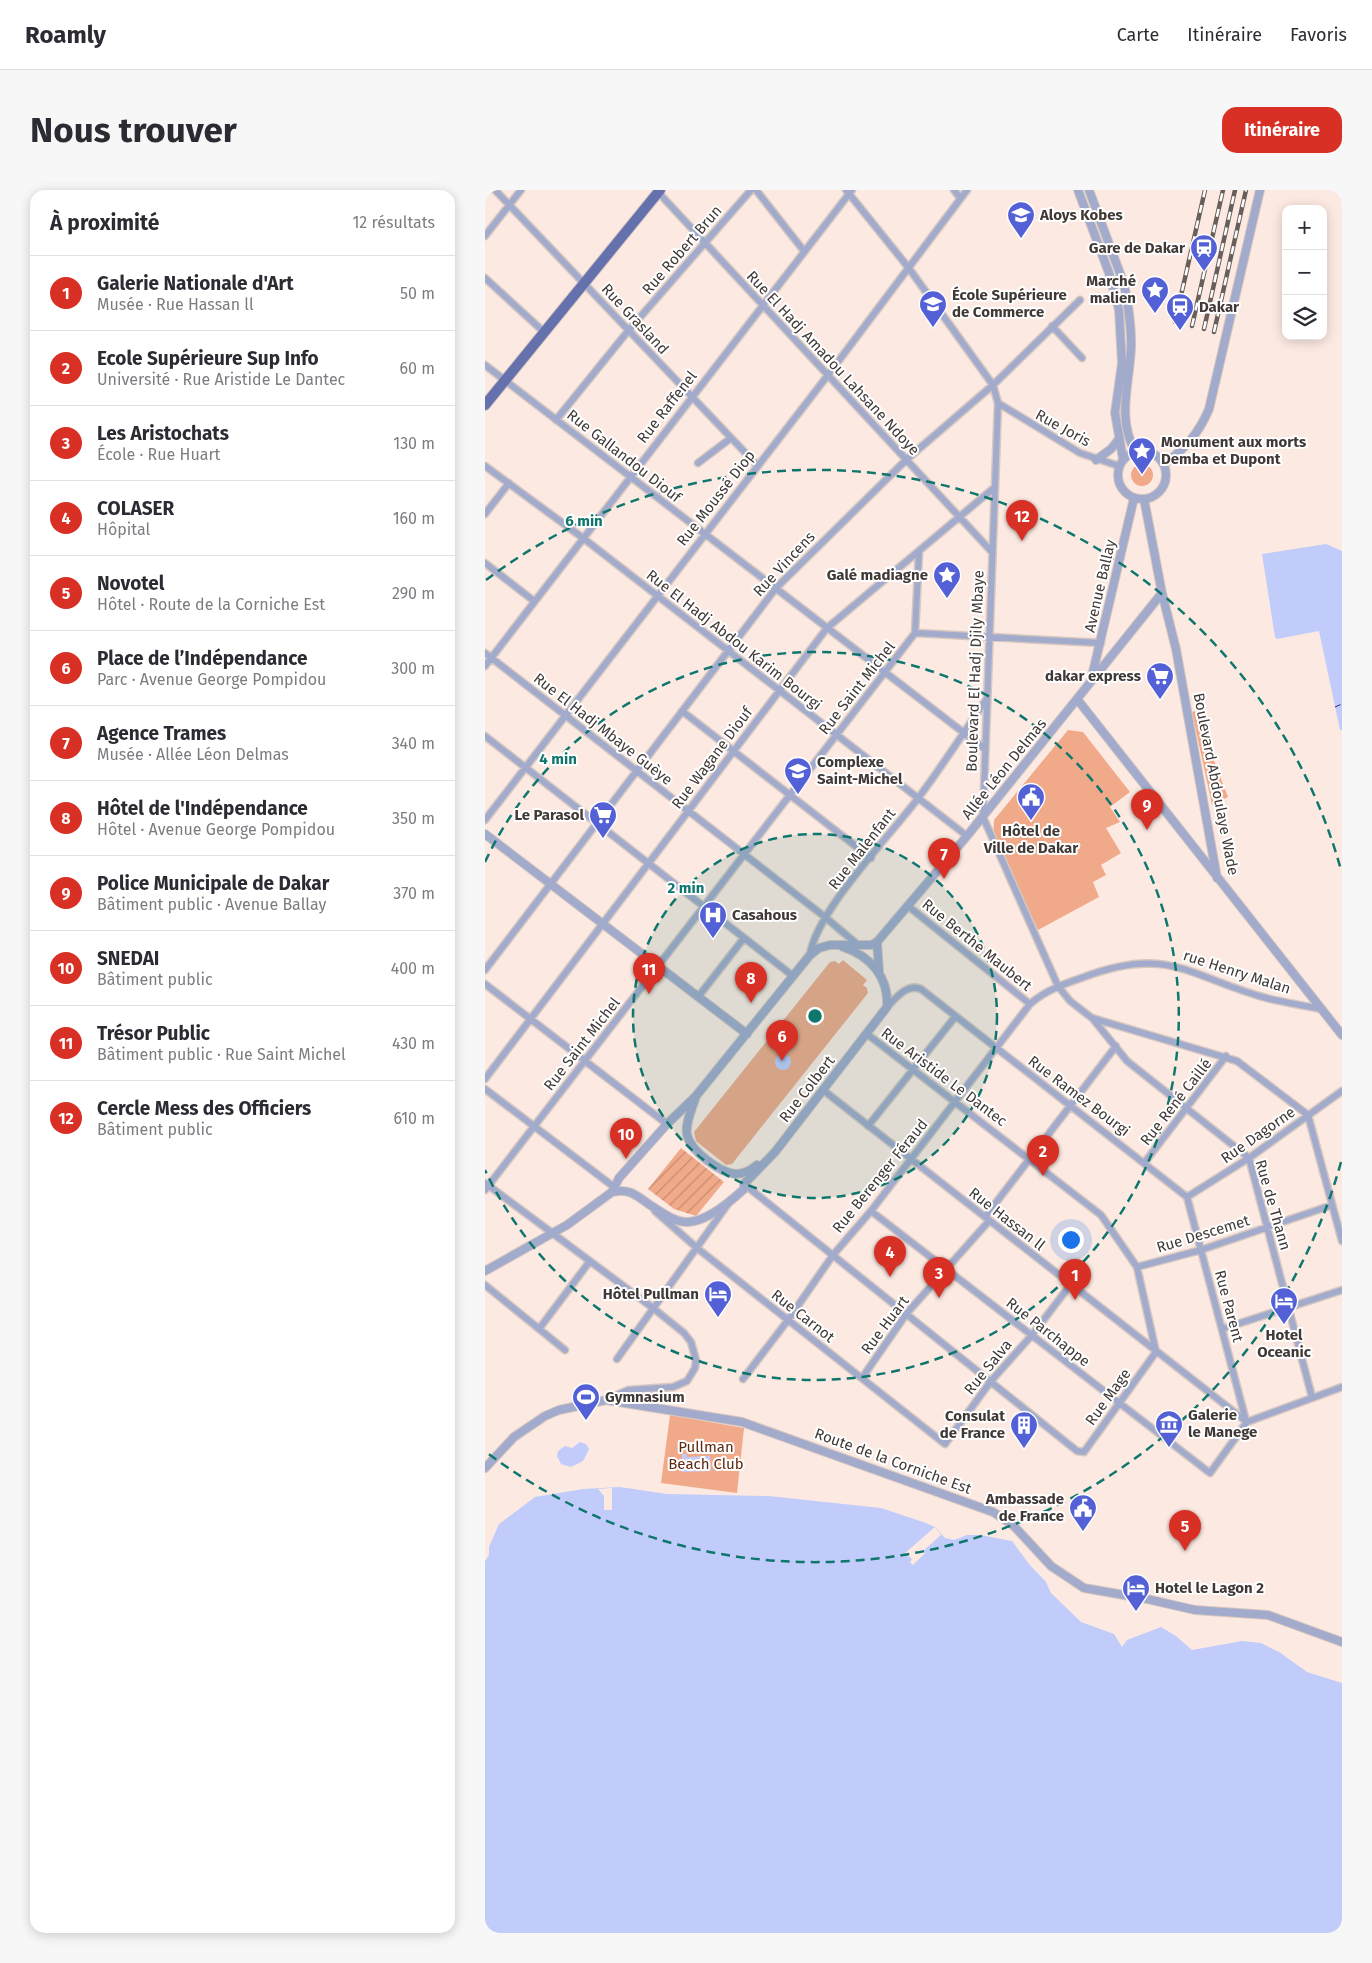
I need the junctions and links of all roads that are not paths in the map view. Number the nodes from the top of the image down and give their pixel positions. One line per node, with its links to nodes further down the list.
1 (495, 190): 13 (street, Rue Grasland)
2 (521, 190): 13 (street)
3 (751, 190): 15 (street, Rue Robert Brun)
4 (756, 190): 16 (street)
5 (954, 190): 12 (street)
6 (967, 190): 12 (street, Rue Moussé Diop)
7 (1078, 190): 35 (street)
8 (1089, 190): 36 (street)
9 (1260, 190): 41 (street)
10 (658, 191): 15 (street, Rue El Hadj Amadou Lahsane Ndoye); 19 (main road)
11 (849, 192): 16 (street, Rue Raffenel); 17 (street)
12 (960, 198): 17 (street, Rue Moussé Diop)
13 (509, 205): 14 (street); 19 (street, Rue Grasland)
14 (485, 236)
15 (705, 243): 21 (street, Rue El Hadj Amadou Lahsane Ndoye); 23 (street, Rue Robert Brun)
16 (804, 251): 21 (street, Rue Raffenel)
17 (908, 268): 27 (street, Rue Moussé Diop); 29 (street)
18 (485, 278): 24 (street)
19 (584, 283): 23 (street, Rue Grasland); 24 (main road)
20 (1080, 300): 22 (street, Rue Vincens)
21 (762, 304): 27 (street, Rue El Hadj Amadou Lahsane Ndoye); 30 (street, Rue Raffenel)
22 (1052, 326): 25 (street); 29 (street, Rue Vincens)
23 (628, 331): 30 (street, Rue Grasland); 33 (street, Rue Robert Brun)
24 (544, 332): 28 (main road)
25 (1083, 358)
26 (485, 365): 28 (street, Rue Gallandou Diouf)
27 (828, 375): 37 (street, Rue El Hadj Amadou Lahsane Ndoye); 42 (street, Rue Moussé Diop)
28 (506, 381): 32 (main road); 33 (street, Rue Gallandou Diouf)
29 (993, 385): 31 (street, Boulevard El Hadj Djily Mbaye); 37 (street, Rue Vincens)
30 (691, 396): 34 (street, Rue Grasland); 44 (street, Rue Raffenel)
31 (998, 403): 38 (street, Rue Joris); 46 (street, Boulevard El Hadj Djily Mbaye)
32 (485, 406)
33 (556, 420): 44 (street, Rue Gallandou Diouf)
34 (731, 438): 39 (street); 42 (street, Rue Grasland)
35 (1119, 439): 38 (street); 40 (street)
36 (1135, 451): 40 (street); 41 (street)
37 (907, 460): 50 (street, Rue El Hadj Amadou Lahsane Ndoye); 56 (street, Rue Vincens)
38 (1096, 460): 40 (street, Rue Joris)
39 (697, 463)
40 (1121, 463): 47 (street)
41 (1164, 464): 48 (street)
42 (757, 465): 51 (street, Rue Moussé Diop)
43 (485, 466): 45 (street, Rue El Hadj Abdou Karim Bourgi)
44 (630, 476): 51 (street, Rue Gallandou Diouf); 52 (street, Rue Raffenel)
45 (509, 484): 49 (street); 52 (street, Rue El Hadj Abdou Karim Bourgi)
46 (995, 487): 50 (street, Rue Wagane Diouf); 54 (street, Boulevard El Hadj Djily Mbaye)
47 (1134, 498): 48 (street); 63 (street, Avenue Ballay)
48 (1144, 499): 57 (street, Boulevard Abdoulaye Wade)
49 (485, 514)
50 (959, 517): 53 (street, Rue Wagane Diouf); 54 (street, Rue El Hadj Amadou Lahsane Ndoye)
51 (704, 533): 56 (street, Rue Gallandou Diouf); 58 (street, Rue Moussé Diop)
52 (583, 538): 58 (street, Rue El Hadj Abdou Karim Bourgi); 59 (street, Rue Raffenel)
53 (919, 552): 60 (street, Rue Wagane Diouf); 61 (street)
54 (992, 552): 62 (street, Boulevard El Hadj Djily Mbaye)
55 (485, 563): 59 (street)
56 (776, 588): 60 (street, Rue Gallandou Diouf); 64 (street, Rue Vincens)
57 (1162, 593): 69 (street, Allée Léon Delmas); 93 (street, Boulevard Abdoulaye Wade)
58 (657, 596): 64 (street, Rue El Hadj Abdou Karim Bourgi); 74 (street, Rue Moussé Diop)
59 (534, 601): 66 (street, Rue Raffenel)
60 (827, 628): 68 (street, Rue Gallandou Diouf); 70 (street, Rue Wagane Diouf)
61 (915, 634): 62 (street, Rue Saint Michel); 68 (street, Rue Saint Michel)
62 (989, 637): 63 (street, Rue Saint Michel); 71 (street, Boulevard El Hadj Djily Mbaye)
63 (1101, 643): 69 (street, Avenue Ballay)
64 (728, 651): 70 (street, Rue El Hadj Abdou Karim Bourgi); 73 (street, Rue Vincens)
65 (485, 653): 66 (street, Rue El Hadj Mbaye Guèye)
66 (491, 658): 67 (street, Rue Raffenel); 74 (street, Rue El Hadj Mbaye Guèye)
67 (485, 666)
68 (885, 672): 75 (street, Rue Gallandou Diouf); 76 (street, Rue Saint Michel)
69 (1091, 680): 72 (street, Allée Léon Delmas)
70 (778, 691): 76 (street, Rue El Hadj Abdou Karim Bourgi); 79 (street, Rue Wagane Diouf)
71 (987, 698): 75 (street, Rue Malenfant); 78 (street, Boulevard El Hadj Djily Mbaye)
72 (1077, 699): 85 (street, Allée Léon Delmas); 93 (street)
73 (682, 711): 79 (street); 81 (street, Rue Vincens)
74 (565, 715): 80 (street, Rue Moussé Diop); 81 (street, Rue El Hadj Mbaye Guèye)
75 (963, 733): 78 (street, Rue Gallandou Diouf); 83 (street, Rue Malenfant)
76 (837, 735): 82 (street, Rue Saint Michel); 83 (street, Rue El Hadj Abdou Karim Bourgi)
77 (485, 736): 80 (street)
78 (985, 749): 85 (street, Boulevard El Hadj Djily Mbaye)
79 (733, 751): 82 (street); 84 (street, Rue Wagane Diouf)
80 (525, 767): 86 (street, Rue Moussé Diop); 87 (street)
81 (637, 771): 84 (street, Rue El Hadj Mbaye Guèye); 87 (street, Rue Vincens)
82 (790, 795): 90 (street, Rue Saint Michel); 91 (street)
83 (919, 797): 89 (street, Rue El Hadj Abdou Karim Bourgi); 91 (street, Rue Malenfant)
84 (688, 810): 90 (street, Rue El Hadj Mbaye Guèye); 92 (street, Rue Wagane Diouf)
85 (983, 817): 89 (street, Allée Léon Delmas); 109 (street, Boulevard El Hadj Djily Mbaye)
86 (485, 820)
87 (597, 823): 92 (street); 94 (street, Rue Vincens)
88 (485, 834): 94 (street)
89 (967, 836): 96 (street, Allée Léon Delmas)
90 (744, 854): 95 (street, Rue Saint Michel); 97 (street, Rue El Hadj Mbaye Guèye)
91 (871, 858): 97 (street, Rue Malenfant)
92 (648, 863): 95 (street); 98 (street, Rue Wagane Diouf)
93 (1217, 880): 114 (street, Boulevard Abdoulaye Wade)
94 (550, 884): 98 (street); 105 (street, Rue Vincens)
95 (704, 906): 99 (street); 104 (street, Rue Saint Michel)
96 (908, 906): 100 (street, Allée Léon Delmas); 112 (street, Rue Berthe Maubert)
97 (825, 917): 102 (street, Rue El Hadj Mbaye Guèye); 103 (street, Rue Malenfant)
98 (603, 924): 104 (street); 117 (street, Rue Wagane Diouf)
99 (744, 938): 107 (street); 111 (street)
100 (877, 942): 102 (street); 106 (street)
101 (838, 945): 102 (street); 103 (street); 106 (street)
102 (858, 945)
103 (810, 955): 107 (street)
104 (658, 966): 111 (street); 124 (street, Rue Saint Michel)
105 (485, 970)
106 (879, 971): 113 (street)
107 (793, 976): 118 (street)
108 (485, 984): 117 (street)
109 (1058, 986): 110 (street, rue Henry Malan); 114 (street, rue Henry Malan); 116 (street, Boulevard El Hadj Djily Mbaye)
110 (1042, 994): 112 (street, Rue Berenger Féraud)
111 (698, 997): 118 (street)
112 (1030, 1004): 122 (street, Rue Berenger Féraud)
113 (887, 1007): 115 (street, Rue Ramez Bourgi); 119 (street, Rue Colbert)
114 (1322, 1009): 120 (street, Boulevard Abdoulaye Wade)
115 (955, 1017): 122 (street, Rue Ramez Bourgi); 125 (street)
116 (1092, 1018): 121 (street, Rue de Thann); 123 (street, Boulevard El Hadj Djily Mbaye)
117 (531, 1019): 124 (street); 126 (street, Rue Wagane Diouf)
118 (747, 1034): 130 (street)
119 (867, 1034): 125 (street, Rue Aristide Le Dantec); 128 (street, Rue Colbert)
120 (1342, 1035)
121 (1116, 1046): 132 (street, Rue Huart); 133 (street, Rue de Thann)
122 (996, 1048): 131 (street, Rue Berenger Féraud); 132 (street, Rue Ramez Bourgi)
123 (1226, 1056): 133 (street, Rue René Caillé); 134 (street, Boulevard El Hadj Djily Mbaye)
124 (585, 1061): 135 (street); 136 (street, Rue Saint Michel)
125 (913, 1069): 131 (street, Rue Aristide Le Dantec); 137 (street)
126 (485, 1079)
127 (485, 1089): 136 (street)
128 (823, 1090): 137 (street, Rue Hassan ll); 138 (street, Rue Colbert)
129 (1342, 1091): 134 (street, Rue Dagorne)
130 (696, 1096): 135 (street); 138 (street)
131 (955, 1101): 140 (street, Rue Berenger Féraud); 141 (street, Rue Aristide Le Dantec)
132 (1071, 1105): 141 (street, Rue Huart); 142 (street, Rue Ramez Bourgi)
133 (1188, 1107): 139 (street, Rue de Thann); 142 (street, Rue René Caillé)
134 (1307, 1115): 139 (street, Rue Dagorne); 149 (street)
135 (667, 1124): 145 (street)
136 (534, 1126): 144 (street, Rue Saint Michel); 145 (street)
137 (868, 1126): 140 (street, Rue Hassan ll)
138 (775, 1152): 143 (street, Rue Colbert)
139 (1249, 1158): 146 (street, Rue Dagorne); 152 (street, Rue de Thann)
140 (911, 1159): 150 (street, Rue Berenger Féraud); 151 (street, Rue Hassan ll)
141 (1030, 1159): 151 (street, Rue Huart); 159 (street, Rue Aristide Le Dantec)
142 (1145, 1162): 146 (street, Rue Ramez Bourgi)
143 (744, 1184): 147 (street, Rue Colbert); 157 (street)
144 (486, 1186): 153 (street)
145 (613, 1189): 148 (street); 153 (street)
146 (1187, 1197): 156 (street, Rue Parent)
147 (731, 1201): 148 (street); 155 (street)
148 (649, 1204): 155 (street, Rue Carnot)
149 (1332, 1205): 152 (street, Rue Descemet); 154 (street)
150 (871, 1211): 157 (street, Rue Berenger Féraud); 160 (street, Rue Parchappe)
151 (987, 1219): 160 (street, Rue Huart); 162 (street, Rue Hassan ll)
152 (1266, 1227): 156 (street, Rue Descemet); 165 (street, Rue de Thann)
153 (553, 1233): 158 (street); 161 (street)
154 (1342, 1242)
155 (697, 1248): 166 (street); 168 (street, Rue Carnot)
156 (1201, 1250): 159 (street, Rue Descemet); 170 (street, Rue Parent)
157 (833, 1255): 167 (street); 168 (street, Rue Berenger Féraud)
158 (590, 1261): 166 (street); 169 (street)
159 (1137, 1267): 173 (street, Rue Aristide Le Dantec)
160 (947, 1270): 167 (street, Rue Huart); 171 (street, Rue Parchappe)
161 (485, 1271)
162 (1071, 1284): 171 (street, Rue Salva); 173 (street, Rue Hassan ll)
163 (485, 1285): 169 (street)
164 (1342, 1290): 165 (street)
165 (1290, 1307): 170 (street); 179 (street, Rue de Thann)
166 (653, 1308): 174 (street); 180 (street)
167 (907, 1313): 175 (street, Rue Huart); 177 (street)
168 (788, 1320): 175 (street, Rue Carnot); 176 (street, Rue Berenger Féraud)
169 (539, 1329): 172 (street)
170 (1222, 1329): 182 (street, Rue Parent)
171 (1032, 1334): 177 (street, Rue Salva); 181 (street, Rue Parchappe)
172 (565, 1350)
173 (1156, 1352): 181 (street, Rue Mage); 182 (street, Rue Hassan ll)
174 (617, 1359)
175 (862, 1378): 183 (street, Rue Carnot)
176 (743, 1379)
177 (991, 1381): 181 (street, Rue Mage); 183 (street, Rue Salva)
178 (1342, 1387): 179 (street)
179 (1312, 1397): 182 (street)
180 (606, 1400): 184 (street, Route de la Corniche Est); 185 (street, Route de la Corniche Est)
181 (1119, 1403): 182 (street, Rue Parchappe)
182 (1247, 1422)
183 (945, 1444)
184 (485, 1468)
185 (1342, 1642)

